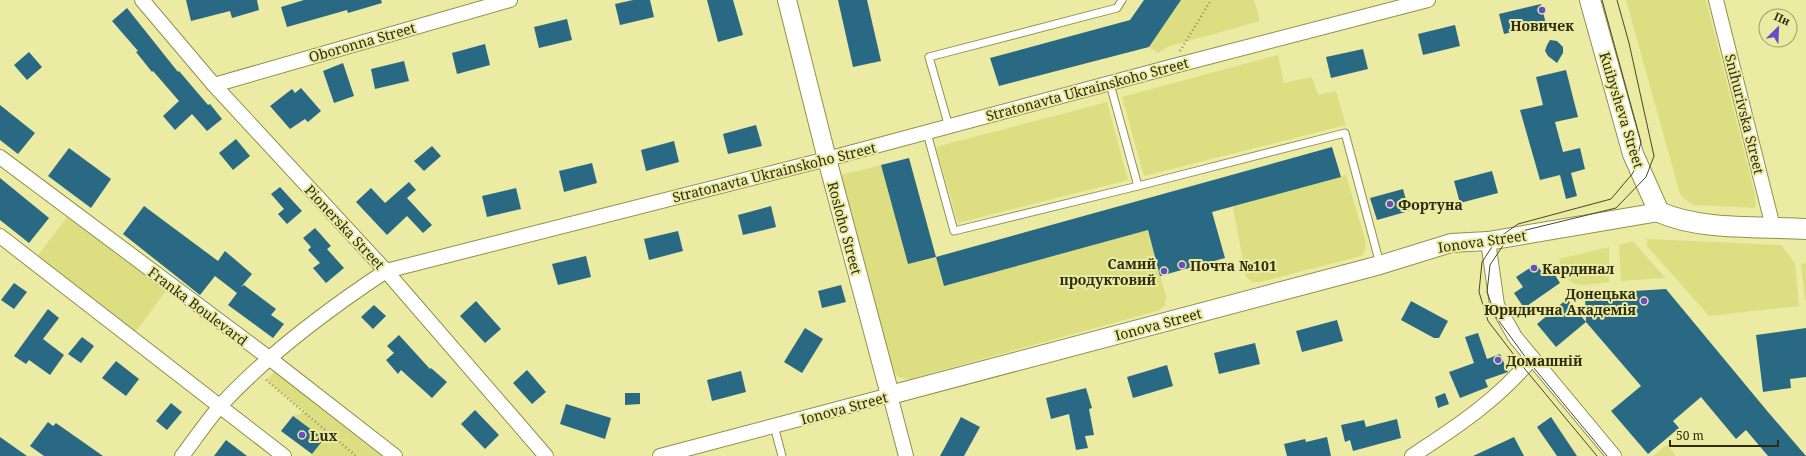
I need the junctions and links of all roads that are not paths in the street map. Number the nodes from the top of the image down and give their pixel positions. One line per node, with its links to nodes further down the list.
1 (142, 0): 9 (street, Pionerska Street)
2 (510, 0): 9 (street, Oboronna Street)
3 (787, 0): 13 (street, Rosloho Street)
4 (1122, 0): 10 (lane)
5 (1428, 0): 8 (street, Stratonavta Ukrainskoho Street)
6 (1590, 0): 15 (main road, Kuibysheva Street)
7 (1716, 0): 16 (street, Snihurivska Street)
8 (1110, 84): 10 (street, Stratonavta Ukrainskoho Street); 14 (lane)
9 (214, 85): 21 (street, Pionerska Street)
10 (949, 127): 11 (street, Stratonavta Ukrainskoho Street)
11 (927, 133): 13 (street, Stratonavta Ukrainskoho Street); 14 (lane)
12 (0, 157): 22 (street, Franka Boulevard)
13 (827, 159): 21 (street, Stratonavta Ukrainskoho Street); 24 (street, Rosloho Street)
14 (1138, 186): 20 (lane)
15 (1659, 212): 16 (main road); 19 (street, Ionova Street)
16 (1773, 227): 17 (main road)
17 (1806, 229)
18 (0, 236): 25 (street)
19 (1488, 241): 20 (street, Ionova Street); 23 (street)
20 (1380, 265): 24 (street, Ionova Street)
21 (386, 271): 22 (street, Stratonavta Ukrainskoho Street); 30 (street, Pionerska Street)
22 (269, 358): 25 (street, Stratonavta Ukrainskoho Street); 29 (street, Franka Boulevard)
23 (1532, 358): 34 (street); 35 (street)
24 (890, 396): 26 (street, Ionova Street); 33 (street, Rosloho Street)
25 (220, 406): 27 (street, Stratonavta Ukrainskoho Street); 28 (street)
26 (774, 426): 31 (street, Ionova Street); 32 (lane)
27 (182, 456)
28 (284, 456)
29 (395, 456)
30 (546, 456)
31 (660, 456)
32 (782, 456)
33 (906, 456)
34 (1412, 456)
35 (1614, 456)

